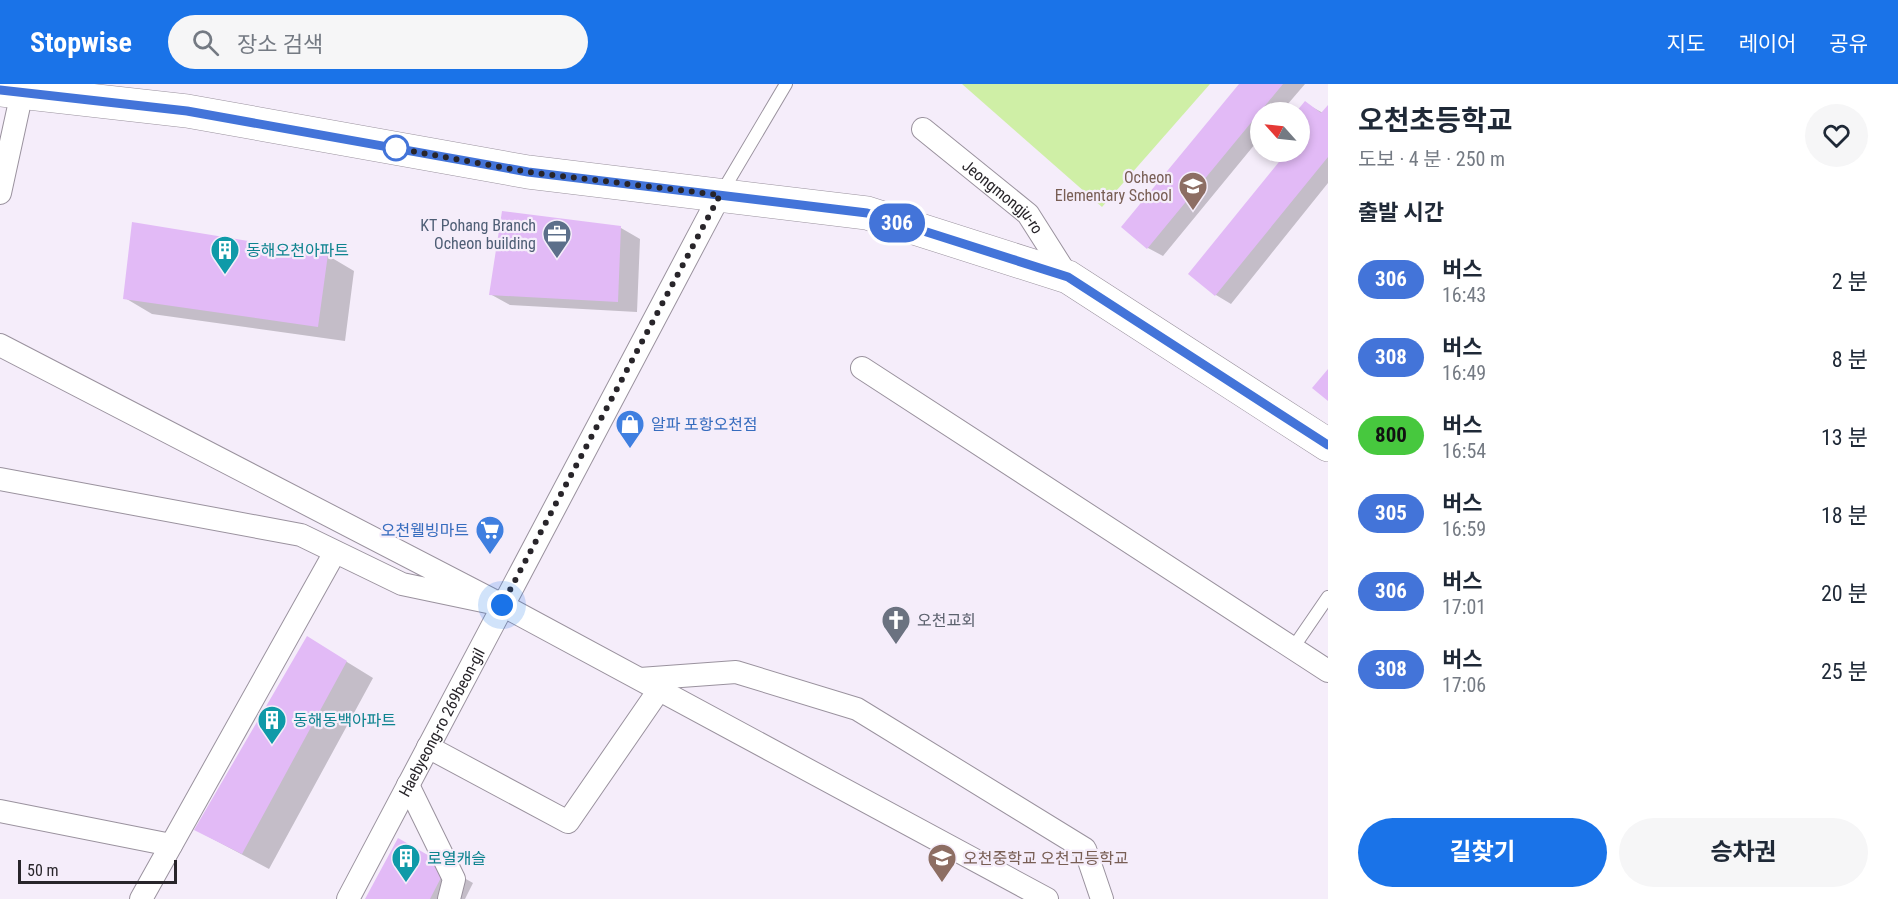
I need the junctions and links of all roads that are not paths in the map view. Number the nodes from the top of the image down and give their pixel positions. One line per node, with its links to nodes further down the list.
1 (786, 84): 5 (lane)
2 (11, 91): 4 (street); 5 (main road, Jeongmongju-ro)
3 (923, 129): 6 (street, Jeongmongju-ro)
4 (0, 193)
5 (720, 195): 6 (main road, Jeongmongju-ro); 13 (street, Haebyeong-ro 269beon-gil)
6 (1068, 277): 9 (main road, Jeongmongju-ro)
7 (0, 345): 13 (street)
8 (862, 368): 14 (street)
9 (1328, 445)
10 (0, 479): 11 (street)
11 (335, 552): 13 (street); 20 (street)
12 (1328, 597): 14 (lane)
13 (502, 605): 16 (street); 17 (street, Haebyeong-ro 269beon-gil)
14 (1293, 648): 15 (street)
15 (1328, 671)
16 (650, 685): 17 (street); 24 (street); 25 (street)
17 (428, 747): 18 (street, Haebyeong-ro 269beon-gil)
18 (408, 785): 22 (street, Haebyeong-ro 269beon-gil); 23 (street)
19 (0, 811): 20 (street)
20 (171, 845): 21 (street)
21 (141, 899)
22 (348, 899)
23 (449, 899)
24 (1047, 899)
25 (1102, 899)

